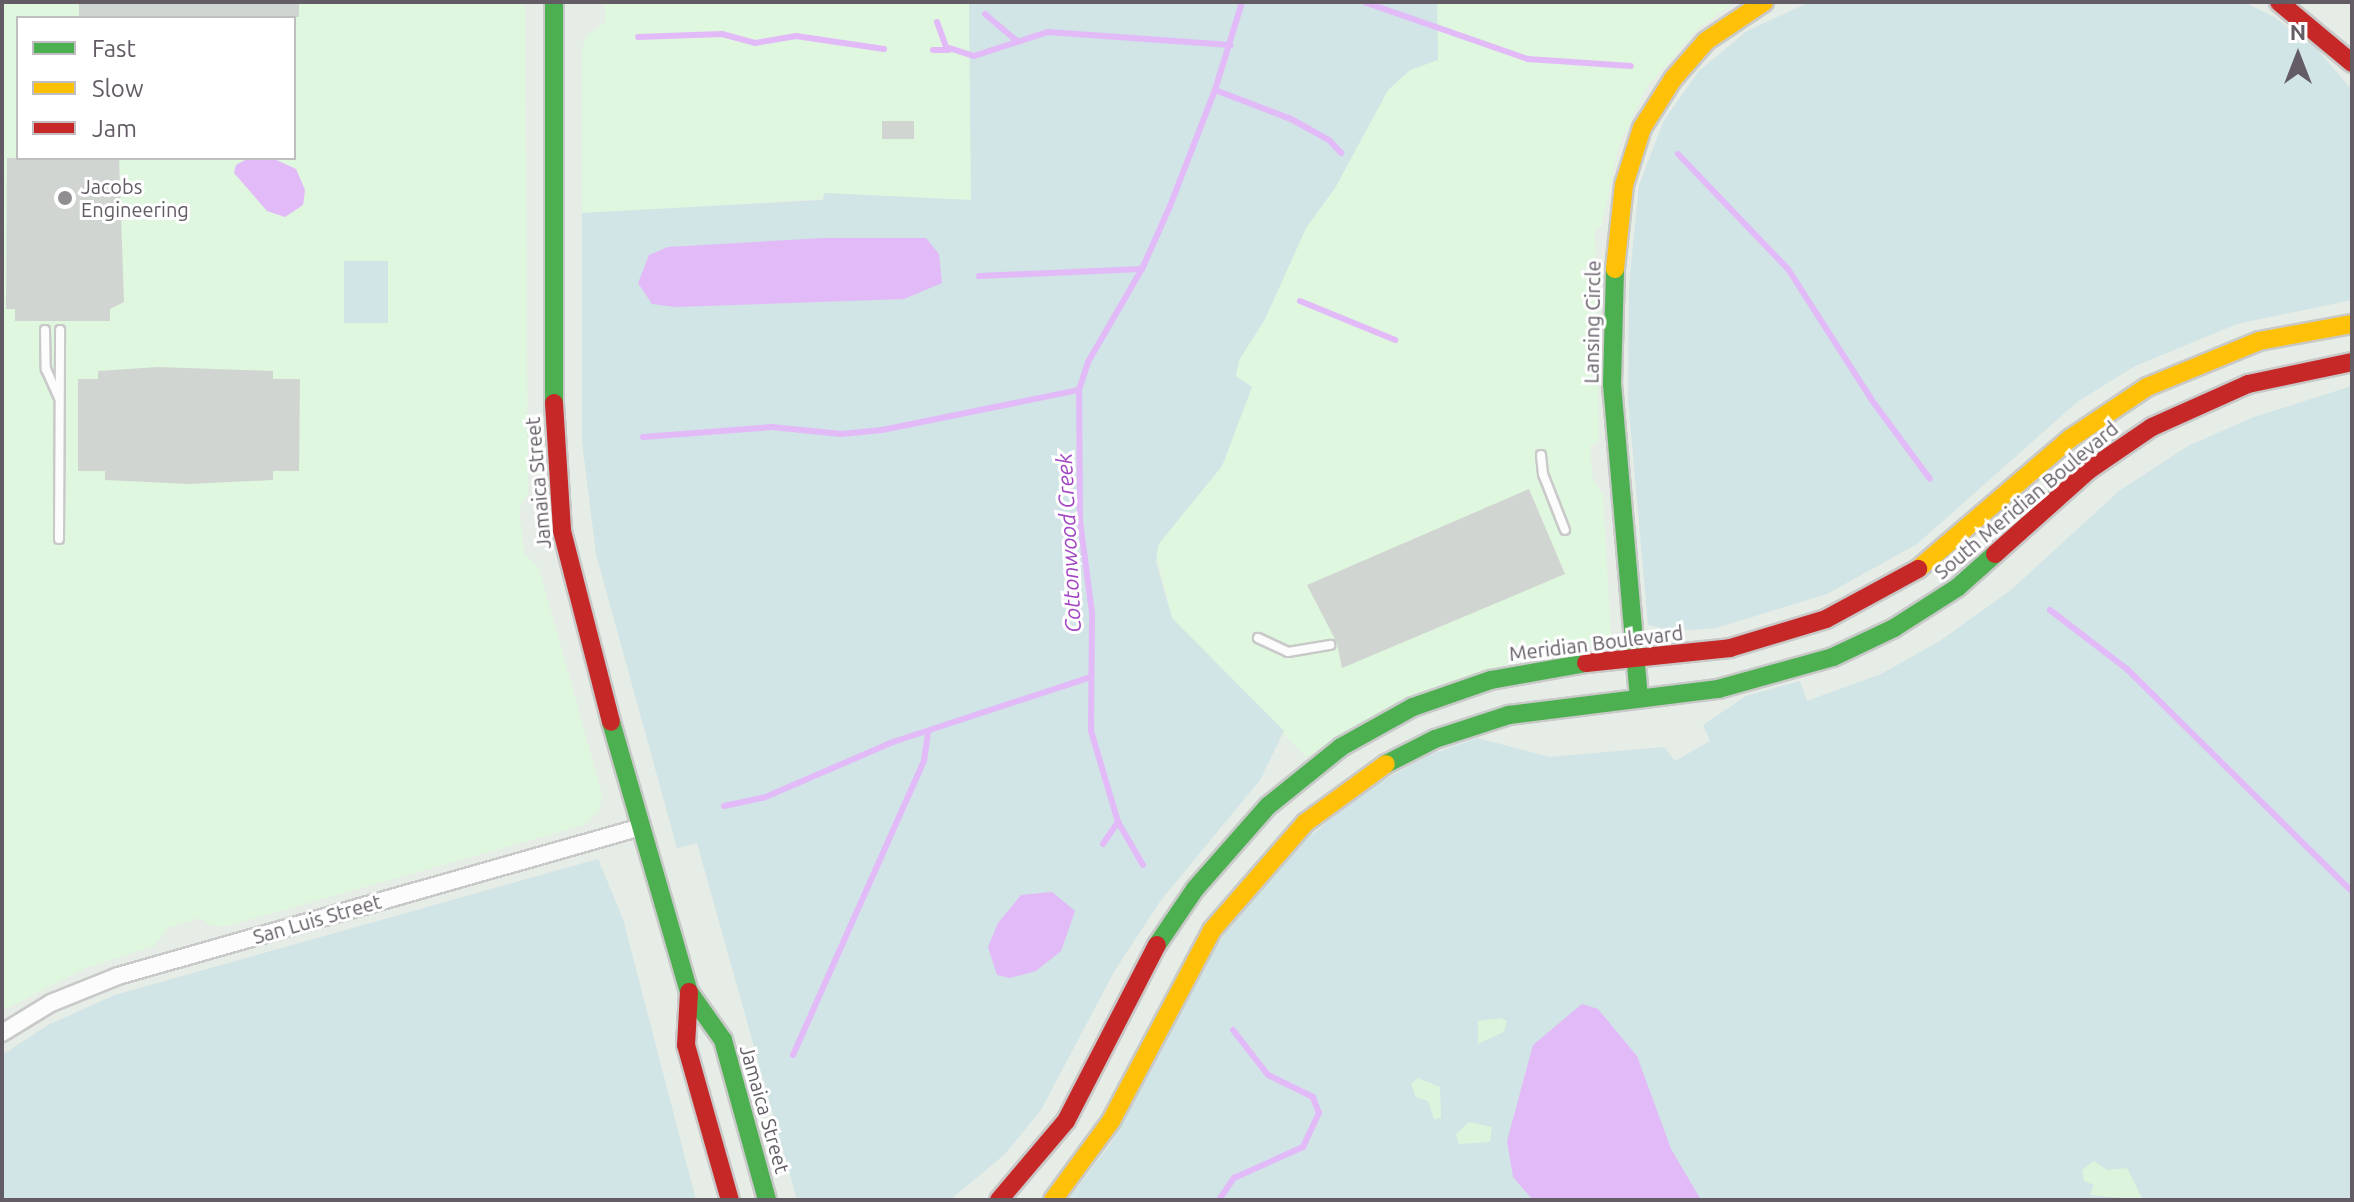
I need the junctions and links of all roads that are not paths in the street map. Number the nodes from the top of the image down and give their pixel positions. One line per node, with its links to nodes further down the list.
1 (554, 2): 17 (main road, Jamaica Street)
2 (1764, 2): 15 (main road, Lansing Circle)
3 (2279, 2): 4 (main road)
4 (2352, 63)
5 (2352, 324): 15 (main road, Meridian Boulevard)
6 (45, 330): 9 (lane)
7 (60, 330): 9 (lane)
8 (2352, 362): 16 (main road, South Meridian Boulevard)
9 (60, 401): 12 (lane)
10 (1541, 455): 11 (lane)
11 (1565, 530)
12 (59, 539)
13 (1258, 638): 14 (lane)
14 (1330, 645)
15 (1634, 659): 16 (main road, Lansing Circle); 22 (main road, Meridian Boulevard)
16 (1639, 698): 23 (main road)
17 (641, 827): 18 (main road, Jamaica Street); 19 (street, San Luis Street)
18 (689, 992): 20 (main road, Jamaica Street); 21 (main road, Jamaica Street)
19 (2, 1033)
20 (730, 1200)
21 (767, 1200)
22 (999, 1200)
23 (1053, 1200)

